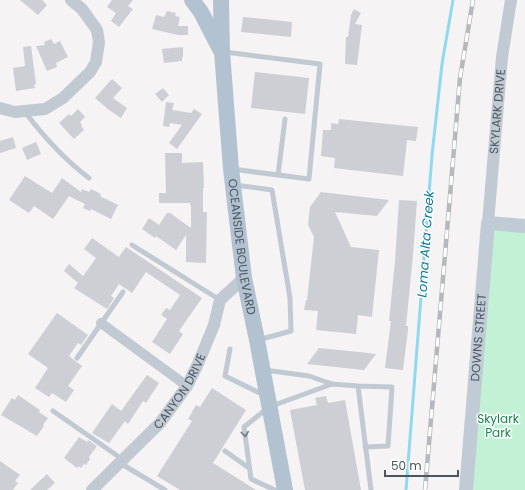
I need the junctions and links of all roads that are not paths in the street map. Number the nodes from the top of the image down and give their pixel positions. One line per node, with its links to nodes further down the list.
1 (71, 0): 7 (street)
2 (192, 0): 5 (main road)
3 (221, 0): 5 (main road, OCEANSIDE BOULEVARD)
4 (511, 0): 13 (street, SKYLARK DRIVE)
5 (222, 52): 9 (main road, OCEANSIDE BOULEVARD); 10 (lane)
6 (0, 108): 7 (street)
7 (24, 112): 11 (lane)
8 (284, 119): 10 (lane)
9 (231, 169): 10 (lane); 12 (main road, OCEANSIDE BOULEVARD)
10 (278, 175)
11 (90, 178)
12 (232, 185): 16 (main road, OCEANSIDE BOULEVARD); 20 (lane)
13 (488, 223): 14 (main road); 38 (main road, DOWNS STREET)
14 (525, 226)
15 (132, 245): 18 (lane)
16 (244, 278): 18 (street); 20 (main road, OCEANSIDE BOULEVARD)
17 (123, 292): 19 (lane)
18 (220, 300): 25 (street, CANYON DRIVE)
19 (101, 323): 22 (lane); 25 (street)
20 (257, 340): 23 (main road, OCEANSIDE BOULEVARD)
21 (230, 349): 27 (lane)
22 (77, 358)
23 (262, 369): 24 (lane); 27 (main road, OCEANSIDE BOULEVARD)
24 (332, 384): 26 (lane); 27 (lane)
25 (187, 386): 31 (street, CANYON DRIVE)
26 (358, 386): 29 (lane); 29 (lane)
27 (268, 402): 32 (lane, one-way to 32); 36 (main road, OCEANSIDE BOULEVARD)
28 (53, 411): 31 (lane)
29 (365, 447): 37 (lane)
30 (225, 451): 32 (lane)
31 (121, 461): 33 (street, CANYON DRIVE); 34 (lane)
32 (249, 468): 35 (lane)
33 (92, 490)
34 (165, 490)
35 (275, 490)
36 (285, 490)
37 (371, 490)
38 (466, 490)

